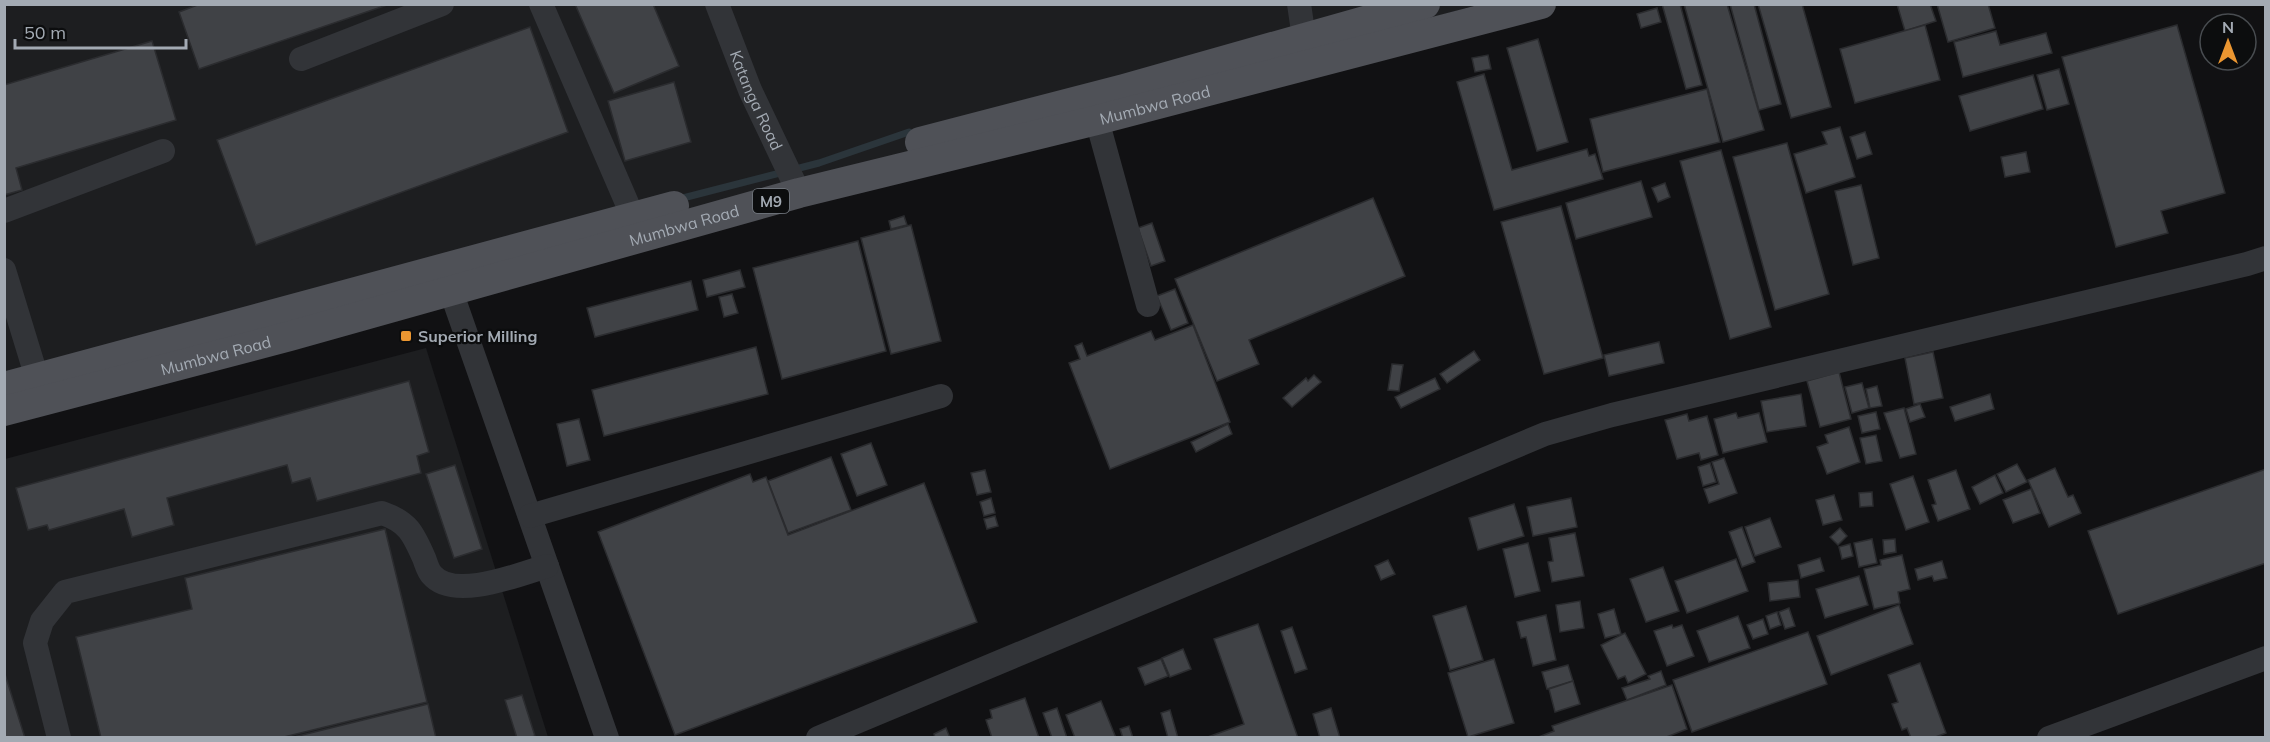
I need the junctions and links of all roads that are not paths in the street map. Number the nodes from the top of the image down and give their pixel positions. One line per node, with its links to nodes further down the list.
1 (442, 4): 8 (street)
2 (541, 4): 13 (street)
3 (717, 4): 11 (street, Katanga Road)
4 (1299, 4): 7 (street)
5 (1425, 4): 7 (main road, Mumbwa Road / M9)
6 (1541, 4): 9 (main road, Mumbwa Road / M9)
7 (1304, 38): 11 (main road, Mumbwa Road / M9)
8 (301, 59)
9 (1097, 120): 11 (main road, Mumbwa Road / M9); 17 (street)
10 (163, 151): 12 (street)
11 (796, 184): 13 (main road, Mumbwa Road / M9); 16 (main road, Mumbwa Road / M9)
12 (4, 211)
13 (633, 218): 16 (main road, Mumbwa Road / M9)
14 (2265, 258): 27 (street)
15 (4, 270): 18 (street)
16 (447, 280): 18 (main road, Mumbwa Road / M9); 21 (main road, Mumbwa Road / M9); 22 (street)
17 (1148, 305)
18 (37, 378): 19 (main road, Mumbwa Road / M9)
19 (4, 387)
20 (941, 396): 22 (street)
21 (4, 411)
22 (530, 516): 23 (street)
23 (548, 566): 25 (street); 26 (street)
24 (2265, 658): 28 (street)
25 (59, 738)
26 (607, 738)
27 (818, 738)
28 (2049, 738)

